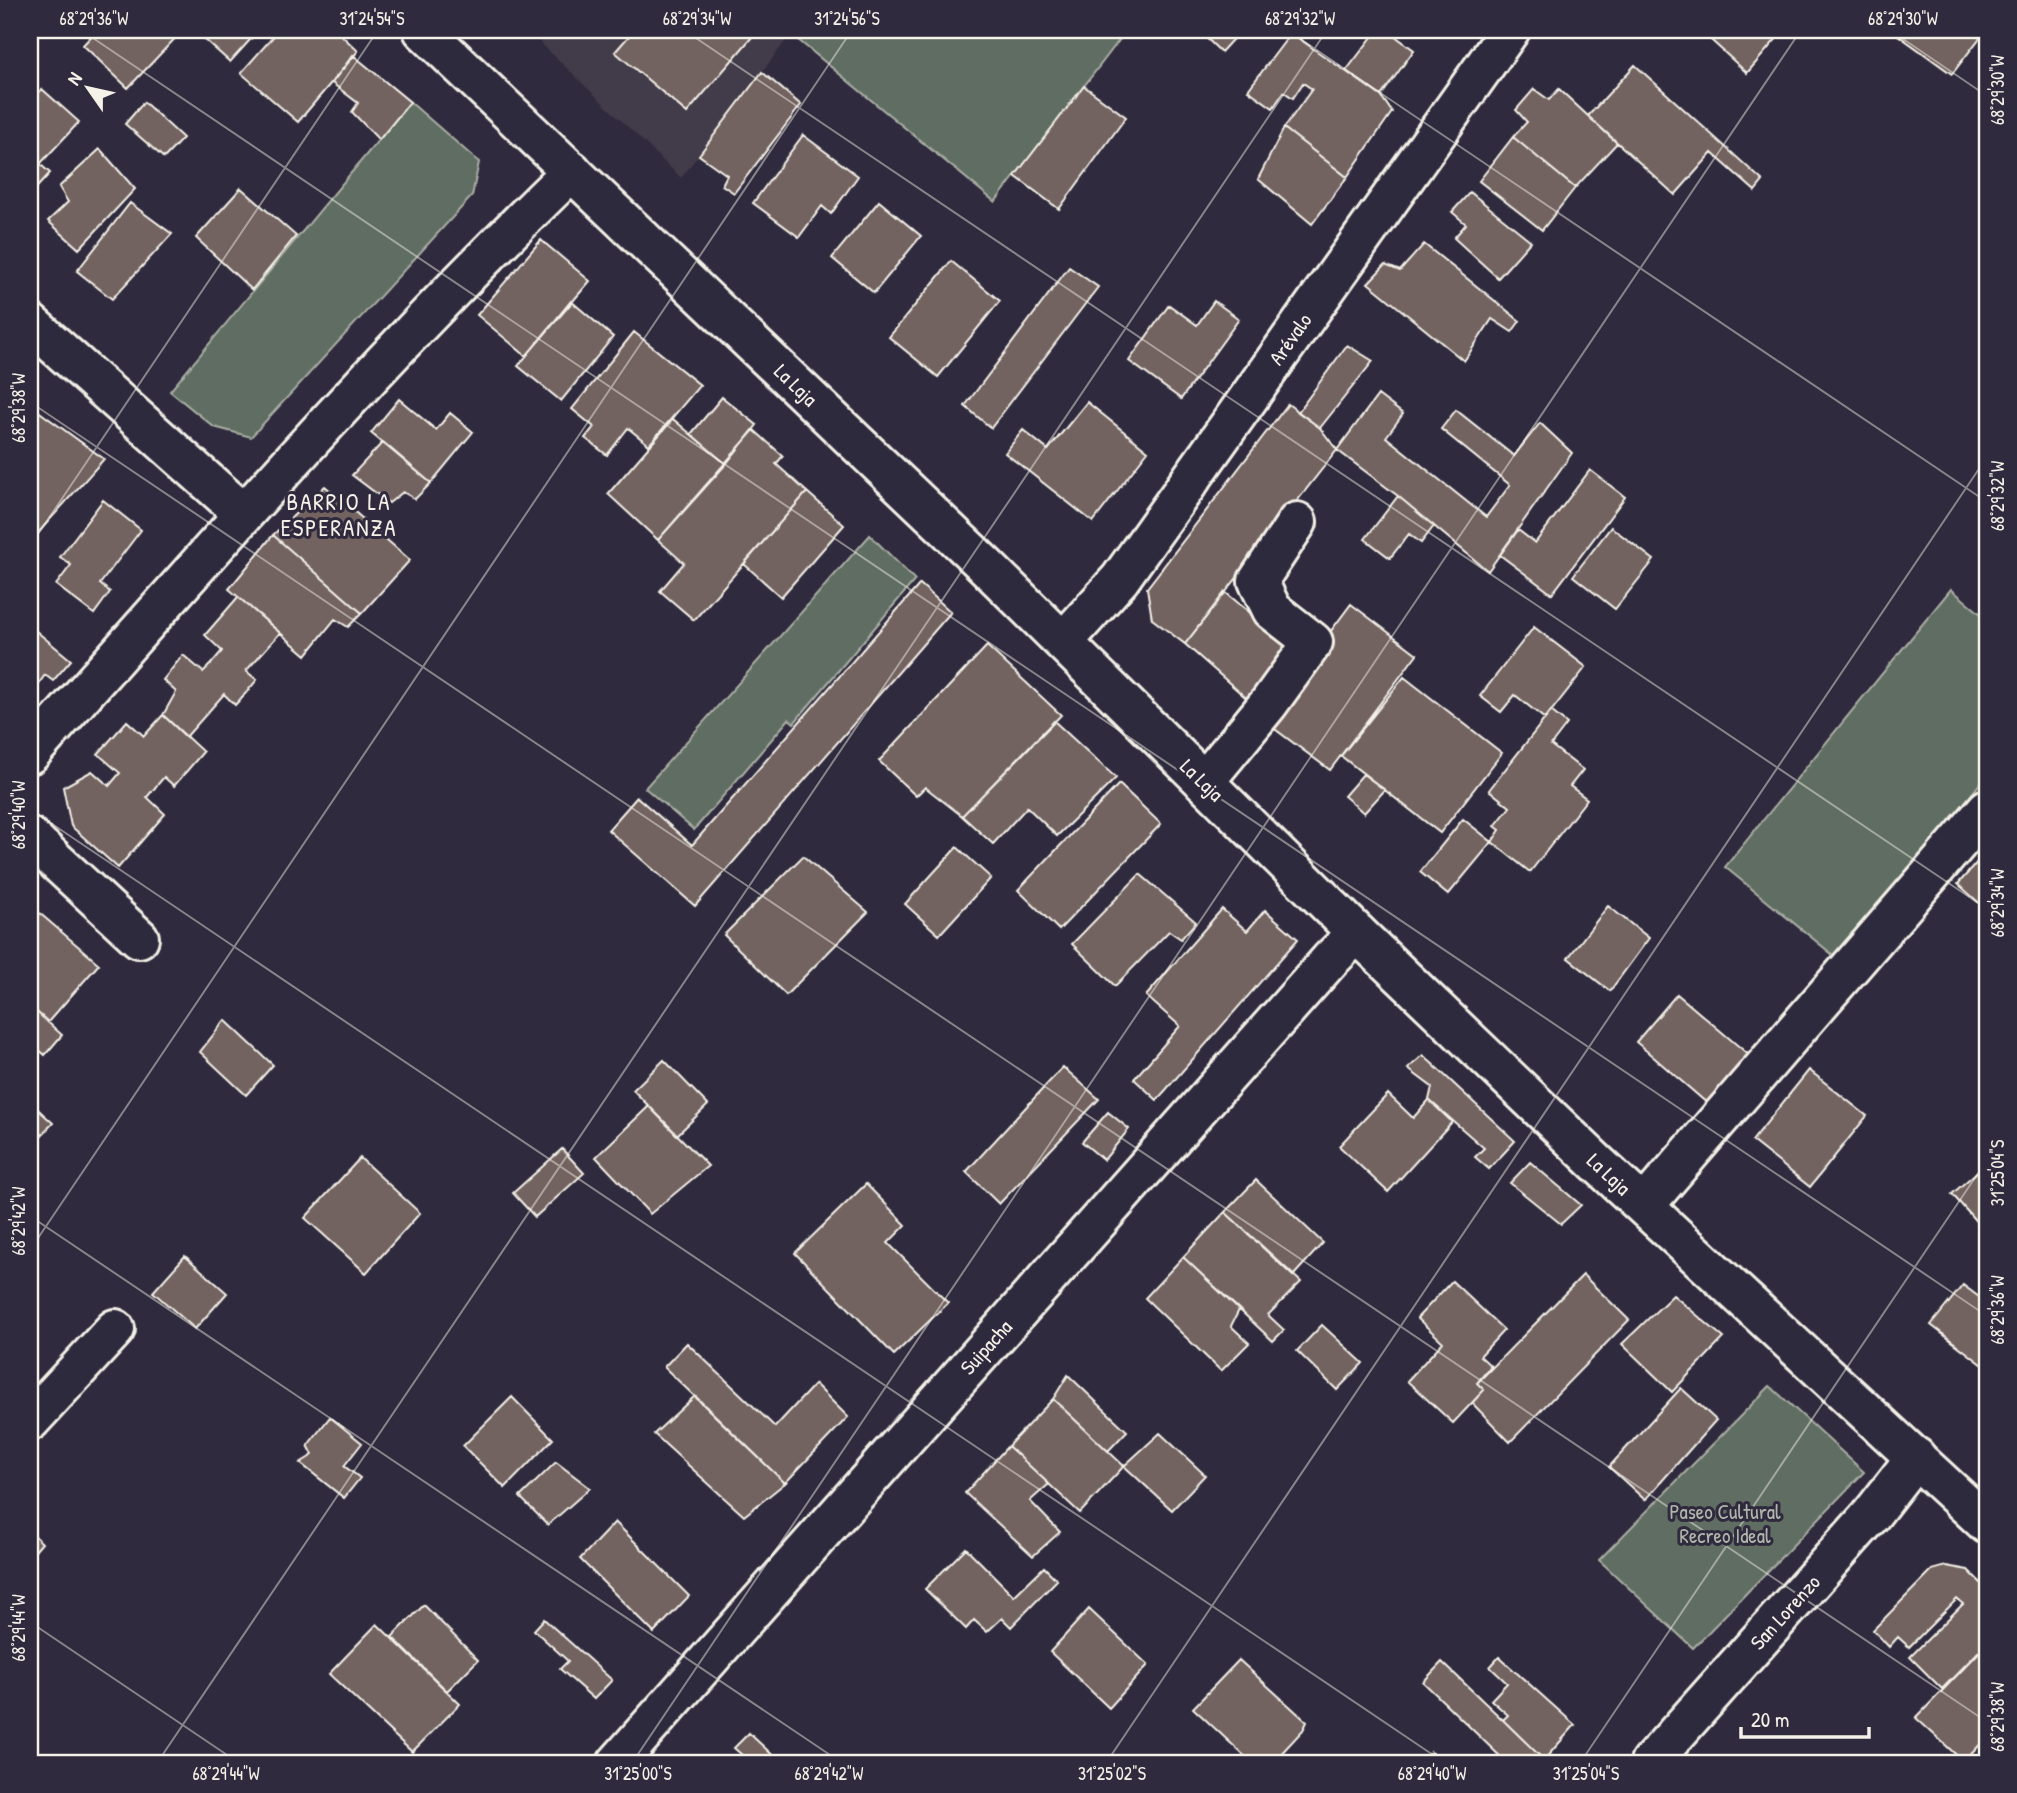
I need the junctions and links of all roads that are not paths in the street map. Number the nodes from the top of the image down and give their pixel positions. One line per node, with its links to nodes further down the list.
1 (423, 30): 3 (street, La Laja)
2 (1510, 30): 7 (street, Arévalo)
3 (572, 171): 5 (street); 7 (street, La Laja)
4 (30, 323): 5 (street)
5 (243, 513): 8 (street)
6 (1297, 522): 9 (street)
7 (1062, 640): 9 (street, La Laja)
8 (30, 754)
9 (1204, 782): 12 (street, La Laja)
10 (1987, 809): 14 (street)
11 (30, 837): 13 (street)
12 (1357, 933): 14 (street, La Laja); 19 (street, Suipacha)
13 (139, 938)
14 (1644, 1206): 17 (street, La Laja)
15 (115, 1329): 16 (street)
16 (30, 1421)
17 (1916, 1457): 18 (street, La Laja); 20 (street, San Lorenzo)
18 (1987, 1524)
19 (617, 1763)
20 (1650, 1763)

